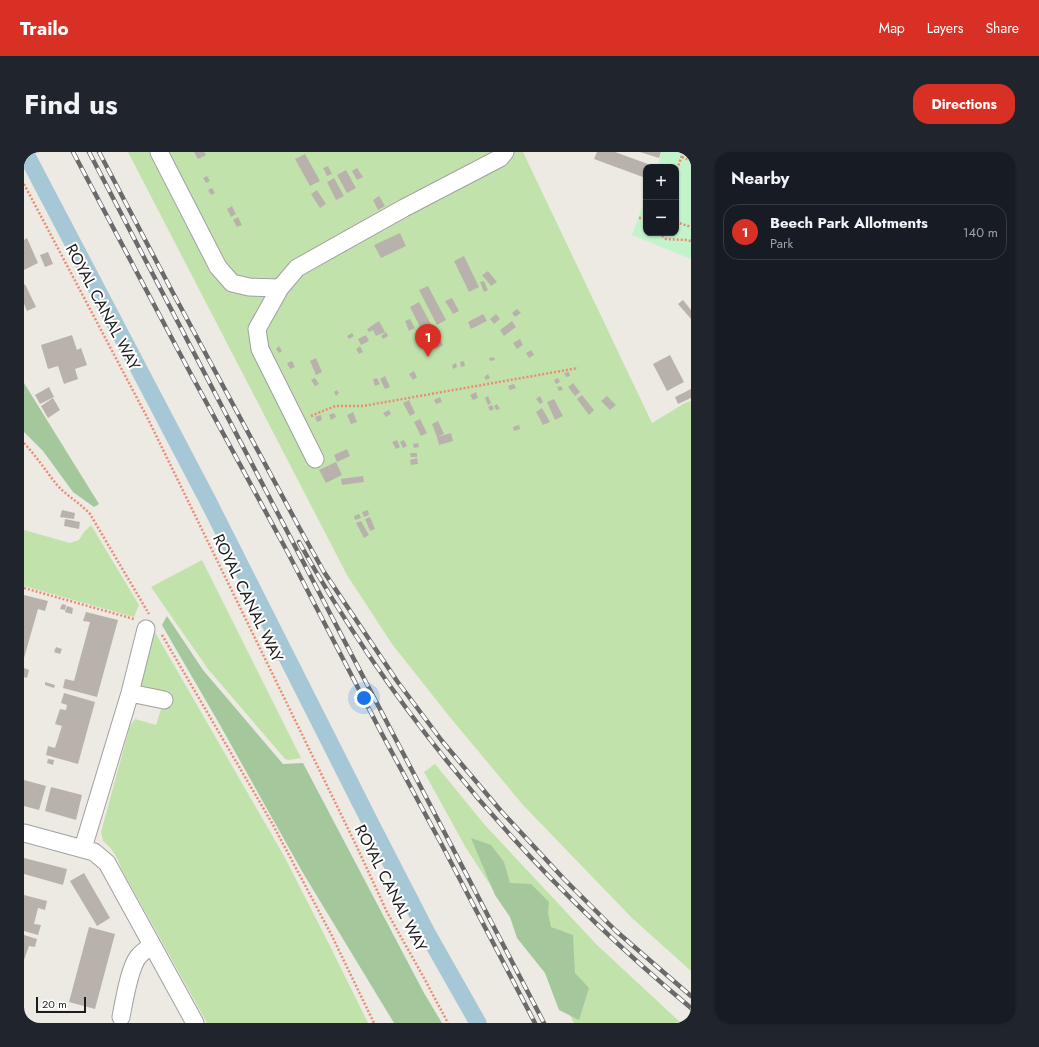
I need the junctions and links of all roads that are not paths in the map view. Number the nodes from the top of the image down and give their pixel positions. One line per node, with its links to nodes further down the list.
1 (159, 152): 3 (street)
2 (505, 152): 3 (street)
3 (280, 288): 4 (street)
4 (315, 459)
5 (153, 627): 6 (street)
6 (130, 693): 7 (street); 9 (street)
7 (164, 700)
8 (24, 833): 9 (street)
9 (83, 848): 10 (street)
10 (152, 945): 11 (street); 12 (street)
11 (121, 1017)
12 (195, 1023)

